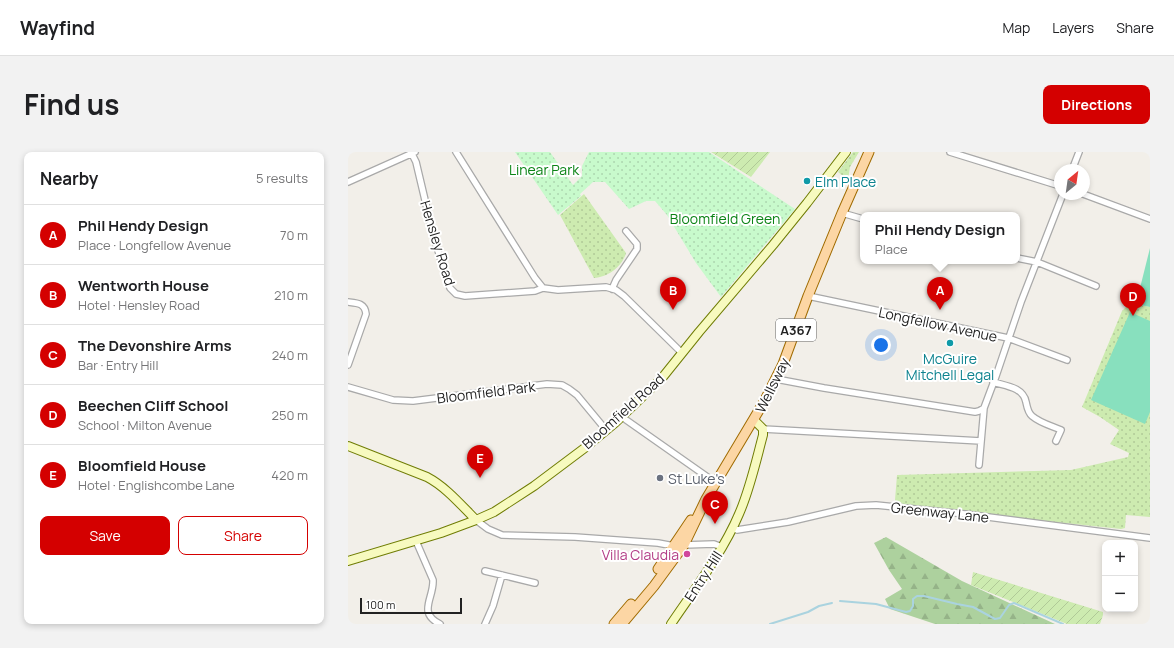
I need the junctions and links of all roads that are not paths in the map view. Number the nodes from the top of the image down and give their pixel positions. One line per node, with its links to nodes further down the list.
1 (456, 152): 19 (street)
2 (846, 152): 24 (street, Bloomfield Road)
3 (869, 152): 12 (main road, Wellsway / A367)
4 (950, 152): 9 (street)
5 (1079, 152): 7 (street)
6 (414, 153): 8 (street); 19 (street, Hensley Road)
7 (1074, 164)
8 (348, 182)
9 (1054, 184)
10 (1090, 197): 14 (street)
11 (1062, 200): 17 (street)
12 (842, 213): 13 (street); 21 (main road, Wellsway / A367)
13 (860, 218)
14 (1150, 219)
15 (626, 231): 20 (street)
16 (1020, 259): 17 (street)
17 (1037, 262): 18 (street); 23 (street)
18 (1096, 286)
19 (543, 288): 20 (street, Hensley Road)
20 (612, 289): 24 (street)
21 (808, 296): 23 (street, Longfellow Avenue); 27 (main road, Wellsway / A367)
22 (348, 302): 26 (street)
23 (1008, 338): 25 (street, Longfellow Avenue); 28 (street)
24 (682, 353): 31 (street, Bloomfield Road)
25 (1066, 360)
26 (348, 365)
27 (776, 379): 30 (street); 32 (main road, Wellsway / A367)
28 (993, 382): 30 (street); 36 (street)
29 (348, 387): 34 (street, Bloomfield Park)
30 (984, 408): 35 (street)
31 (622, 417): 34 (street, Bloomfield Road); 39 (street)
32 (754, 420): 33 (street); 39 (main road, Wellsway / A367)
33 (763, 429): 35 (street); 42 (street, Entry Hill)
34 (606, 430): 41 (street, Bloomfield Road)
35 (981, 441): 38 (street)
36 (1056, 441)
37 (348, 446): 41 (street)
38 (980, 465)
39 (716, 483): 40 (main road, Wellsway / A367)
40 (706, 500): 45 (main road, Wellsway / A367); 46 (main road, Wellsway / A367)
41 (476, 520): 44 (street, Bloomfield Road); 46 (street)
42 (733, 528): 43 (street, Greenway Lane); 47 (street, Entry Hill)
43 (1150, 538)
44 (416, 541): 48 (street, Bloomfield Road); 52 (street)
45 (684, 545): 46 (main road); 47 (street); 55 (main road, Wellsway / A367)
46 (674, 546): 54 (main road, Wellsway / A367)
47 (722, 547): 56 (street, Entry Hill)
48 (348, 561)
49 (485, 571): 50 (street)
50 (502, 575): 51 (street); 53 (street)
51 (535, 583)
52 (440, 624)
53 (485, 624)
54 (614, 624)
55 (622, 624)
56 (671, 624)

